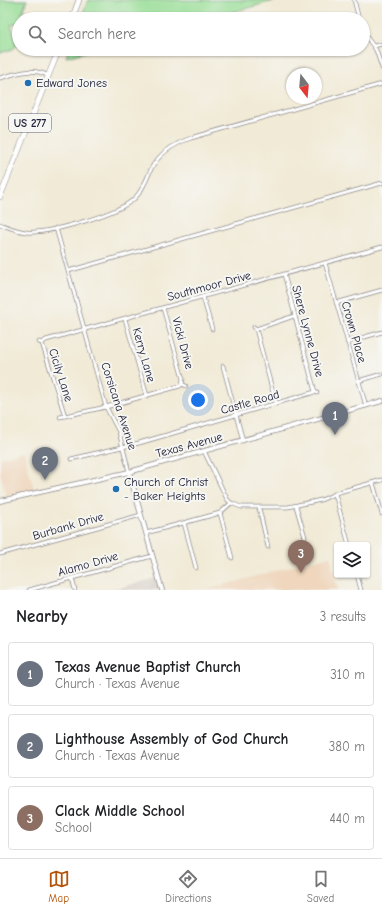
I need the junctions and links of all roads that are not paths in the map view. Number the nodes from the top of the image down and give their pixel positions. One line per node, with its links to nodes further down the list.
1 (79, 0): 3 (highway)
2 (354, 0): 4 (street)
3 (75, 12)
4 (357, 12)
5 (370, 41): 7 (street)
6 (382, 44): 7 (street)
7 (374, 46): 9 (street)
8 (57, 56): 10 (highway, US 277)
9 (382, 68)
10 (49, 76): 11 (street); 14 (highway, US 277)
11 (0, 78)
12 (382, 84): 16 (street)
13 (382, 183): 19 (street)
14 (0, 197)
15 (0, 224): 16 (street)
16 (56, 228): 19 (street, Corsicana Avenue)
17 (382, 247): 18 (street, Southmoor Drive)
18 (325, 263): 20 (street, Southmoor Drive); 23 (street, Crown Place)
19 (68, 271): 28 (street, Corsicana Avenue)
20 (284, 274): 22 (street, Southmoor Drive); 25 (street, Shere Lynne Drive)
21 (382, 290): 23 (street)
22 (203, 297): 24 (street, Southmoor Drive); 27 (street)
23 (336, 303): 31 (street, Crown Place)
24 (163, 308): 26 (street, Southmoor Drive); 35 (street, Vicki Drive)
25 (294, 316): 37 (street, Shere Lynne Drive); 40 (street)
26 (125, 319): 28 (street, Southmoor Drive); 38 (street, Kerry Lane)
27 (212, 329)
28 (85, 330): 30 (street, Southmoor Drive); 42 (street, Corsicana Avenue)
29 (382, 332): 31 (street)
30 (41, 342): 44 (street, Cicily Lane)
31 (347, 342): 34 (street, Crown Place)
32 (223, 366): 43 (street)
33 (382, 374): 34 (street)
34 (358, 381): 41 (street, Crown Place)
35 (182, 384): 36 (street); 38 (street)
36 (186, 386)
37 (316, 393): 40 (street, Castle Road)
38 (147, 396): 42 (street)
39 (382, 402): 41 (street, Texas Avenue)
40 (276, 404): 43 (street, Castle Road)
41 (366, 406): 46 (street, Texas Avenue)
42 (106, 407): 44 (street); 47 (street, Corsicana Avenue)
43 (236, 415): 46 (street); 47 (street, Castle Road)
44 (65, 416): 45 (street)
45 (60, 417)
46 (244, 440): 48 (street, Texas Avenue)
47 (123, 447): 49 (street, Castle Road); 50 (street, Corsicana Avenue)
48 (204, 451): 50 (street, Texas Avenue); 55 (street)
49 (71, 459)
50 (129, 472): 54 (street, Texas Avenue); 60 (street, Corsicana Avenue)
51 (382, 480): 52 (street)
52 (373, 483): 53 (street); 59 (street)
53 (335, 494): 56 (street); 64 (street)
54 (0, 501)
55 (231, 503): 57 (street); 58 (street)
56 (296, 506): 57 (street); 63 (street)
57 (259, 508): 65 (street)
58 (220, 513): 61 (street); 68 (street)
59 (382, 514)
60 (141, 515): 62 (street, Corsicana Avenue); 66 (street, Burbank Drive)
61 (184, 523): 62 (street); 69 (street)
62 (146, 533): 67 (street, Corsicana Avenue)
63 (305, 537)
64 (348, 542)
65 (268, 547)
66 (0, 554)
67 (152, 556): 70 (street, Alamo Drive); 74 (street, Corsicana Avenue)
68 (232, 558)
69 (196, 568)
70 (72, 578): 72 (street, Alamo Drive); 73 (street)
71 (358, 578): 75 (street)
72 (29, 590)
73 (75, 590)
74 (162, 590)
75 (361, 590)

